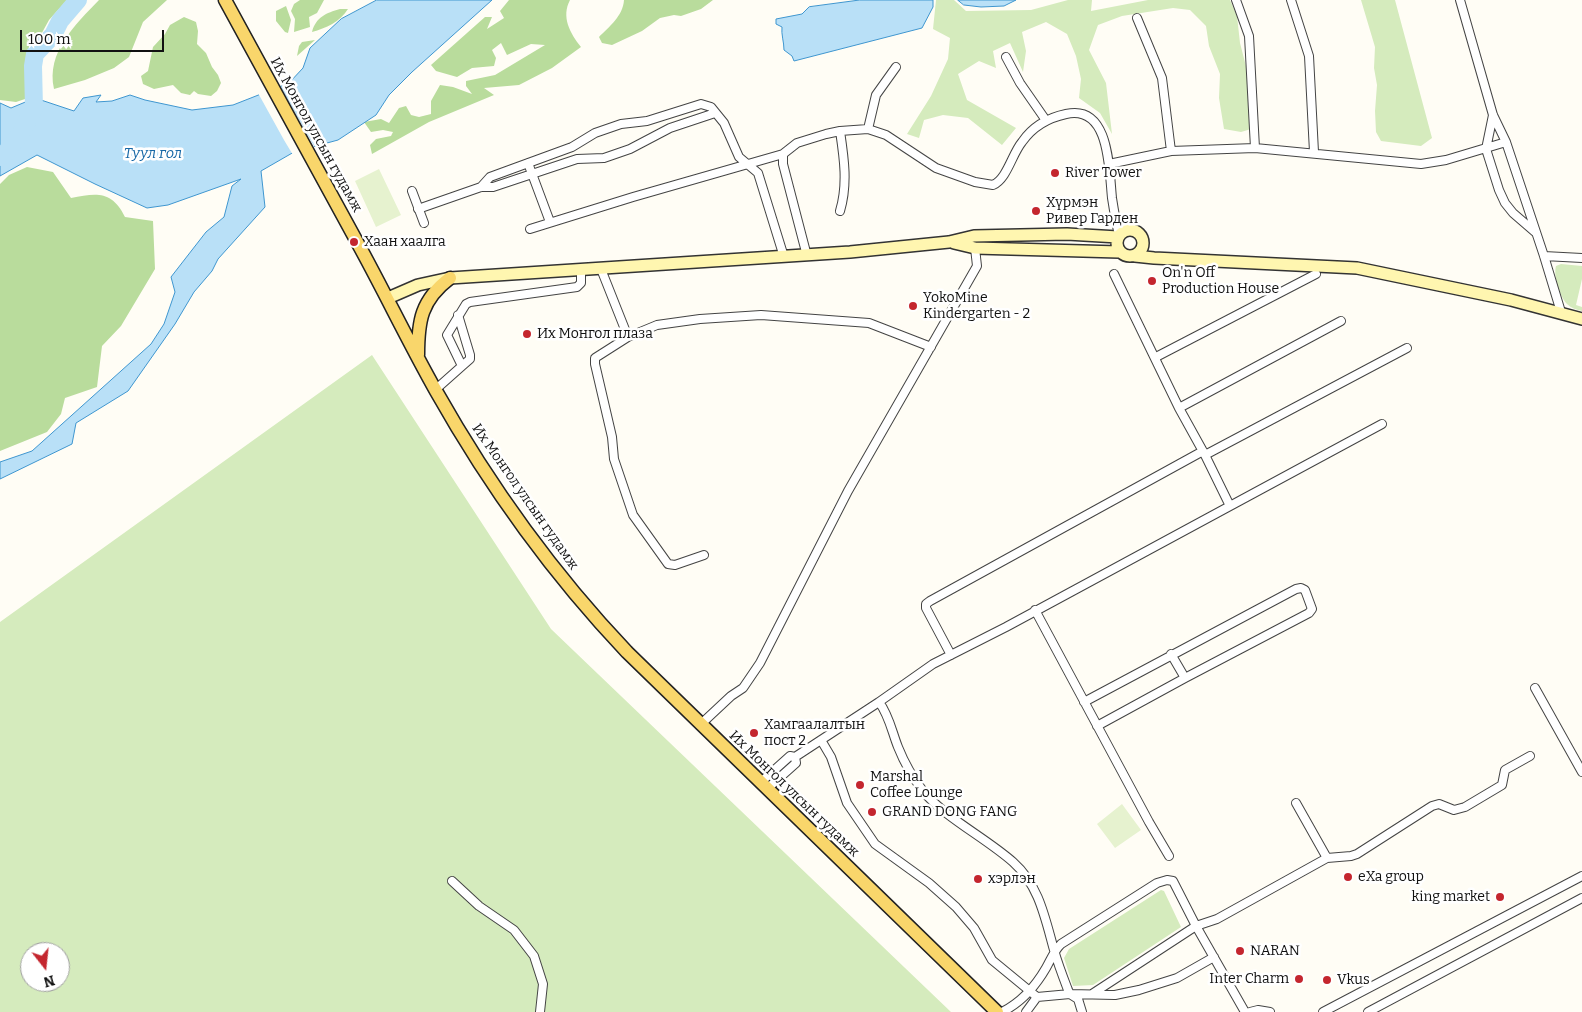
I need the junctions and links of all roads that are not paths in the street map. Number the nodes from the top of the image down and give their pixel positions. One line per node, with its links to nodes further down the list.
1 (224, 0): 47 (main road, Их Монгол улсын гудамж)
2 (1236, 0): 14 (street)
3 (1291, 0): 17 (street)
4 (1460, 0): 9 (street)
5 (1137, 18): 16 (street)
6 (1006, 57): 10 (street)
7 (896, 67): 11 (street)
8 (716, 113): 19 (street); 21 (street); 22 (street)
9 (1493, 114): 13 (street); 15 (street)
10 (1046, 119): 11 (street); 20 (street)
11 (868, 129): 12 (street)
12 (840, 131): 18 (street); 26 (street)
13 (1506, 142): 15 (street); 30 (street)
14 (1255, 148): 16 (street); 17 (street)
15 (1486, 149): 17 (street); 30 (street)
16 (1171, 151): 20 (street)
17 (1314, 152)
18 (783, 154): 21 (street); 36 (street)
19 (528, 163): 22 (street); 23 (street)
20 (1109, 164): 31 (street)
21 (747, 165): 27 (street); 39 (street)
22 (532, 174): 23 (street); 27 (street)
23 (481, 186): 25 (street)
24 (412, 191): 25 (street)
25 (418, 208): 28 (street)
26 (840, 211)
27 (550, 222): 29 (street)
28 (424, 223)
29 (530, 229)
30 (1535, 232): 38 (street)
31 (1122, 234): 32 (street); 33 (street); 35 (street)
32 (949, 242): 34 (street); 36 (street)
33 (1143, 244): 37 (street); 41 (street)
34 (975, 248): 35 (street); 53 (street)
35 (1119, 252): 37 (street)
36 (806, 256): 39 (street)
37 (1135, 256): 41 (street)
38 (1544, 256): 40 (street); 48 (street)
39 (784, 257): 42 (street)
40 (1582, 258)
41 (1169, 259): 48 (street)
42 (600, 269): 43 (street); 52 (street)
43 (581, 270): 46 (street); 49 (street)
44 (1114, 274): 55 (street)
45 (1316, 274): 55 (street)
46 (450, 278): 47 (street); 56 (main road)
47 (388, 298): 56 (main road, Их Монгол улсын гудамж)
48 (1561, 312): 50 (street)
49 (458, 316): 57 (street); 57 (street)
50 (1582, 319)
51 (1341, 322): 59 (street)
52 (628, 337): 53 (street); 63 (street)
53 (931, 347): 71 (street)
54 (1407, 348): 61 (street)
55 (1156, 357): 59 (street)
56 (418, 358): 58 (main road, Их Монгол улсын гудамж)
57 (462, 366): 58 (street)
58 (435, 390): 71 (main road, Их Монгол улсын гудамж)
59 (1180, 408): 61 (street)
60 (1382, 424): 62 (street)
61 (1204, 453): 62 (street); 66 (street)
62 (1230, 506): 64 (street)
63 (704, 554)
64 (1035, 610): 66 (street); 70 (street)
65 (1171, 654): 67 (street); 67 (street); 70 (street)
66 (951, 655): 69 (street)
67 (1185, 678): 72 (street)
68 (1535, 688): 75 (street)
69 (879, 702): 73 (street); 84 (street)
70 (1084, 702): 72 (street)
71 (700, 725): 76 (main road, Их Монгол улсын гудамж)
72 (1098, 726): 78 (street)
73 (820, 740): 76 (street); 86 (street)
74 (1530, 756): 79 (street)
75 (1582, 772)
76 (764, 785): 90 (main road, Их Монгол улсын гудамж)
77 (1296, 803): 79 (street)
78 (1170, 856)
79 (1327, 858): 83 (street)
80 (1582, 876): 97 (street)
81 (452, 881): 89 (street)
82 (1582, 898): 98 (street)
83 (1196, 926): 84 (street); 85 (street); 88 (street)
84 (1054, 952): 86 (street); 87 (street)
85 (1214, 958): 88 (street); 94 (street)
86 (1034, 994): 87 (street); 91 (street); 92 (street)
87 (1070, 994): 88 (street); 93 (street)
88 (1092, 994)
89 (540, 1012)
90 (997, 1012)
91 (1002, 1012)
92 (1026, 1012)
93 (1082, 1012)
94 (1245, 1012)
95 (1250, 1012): 96 (street)
96 (1270, 1012)
97 (1323, 1012)
98 (1368, 1012)

